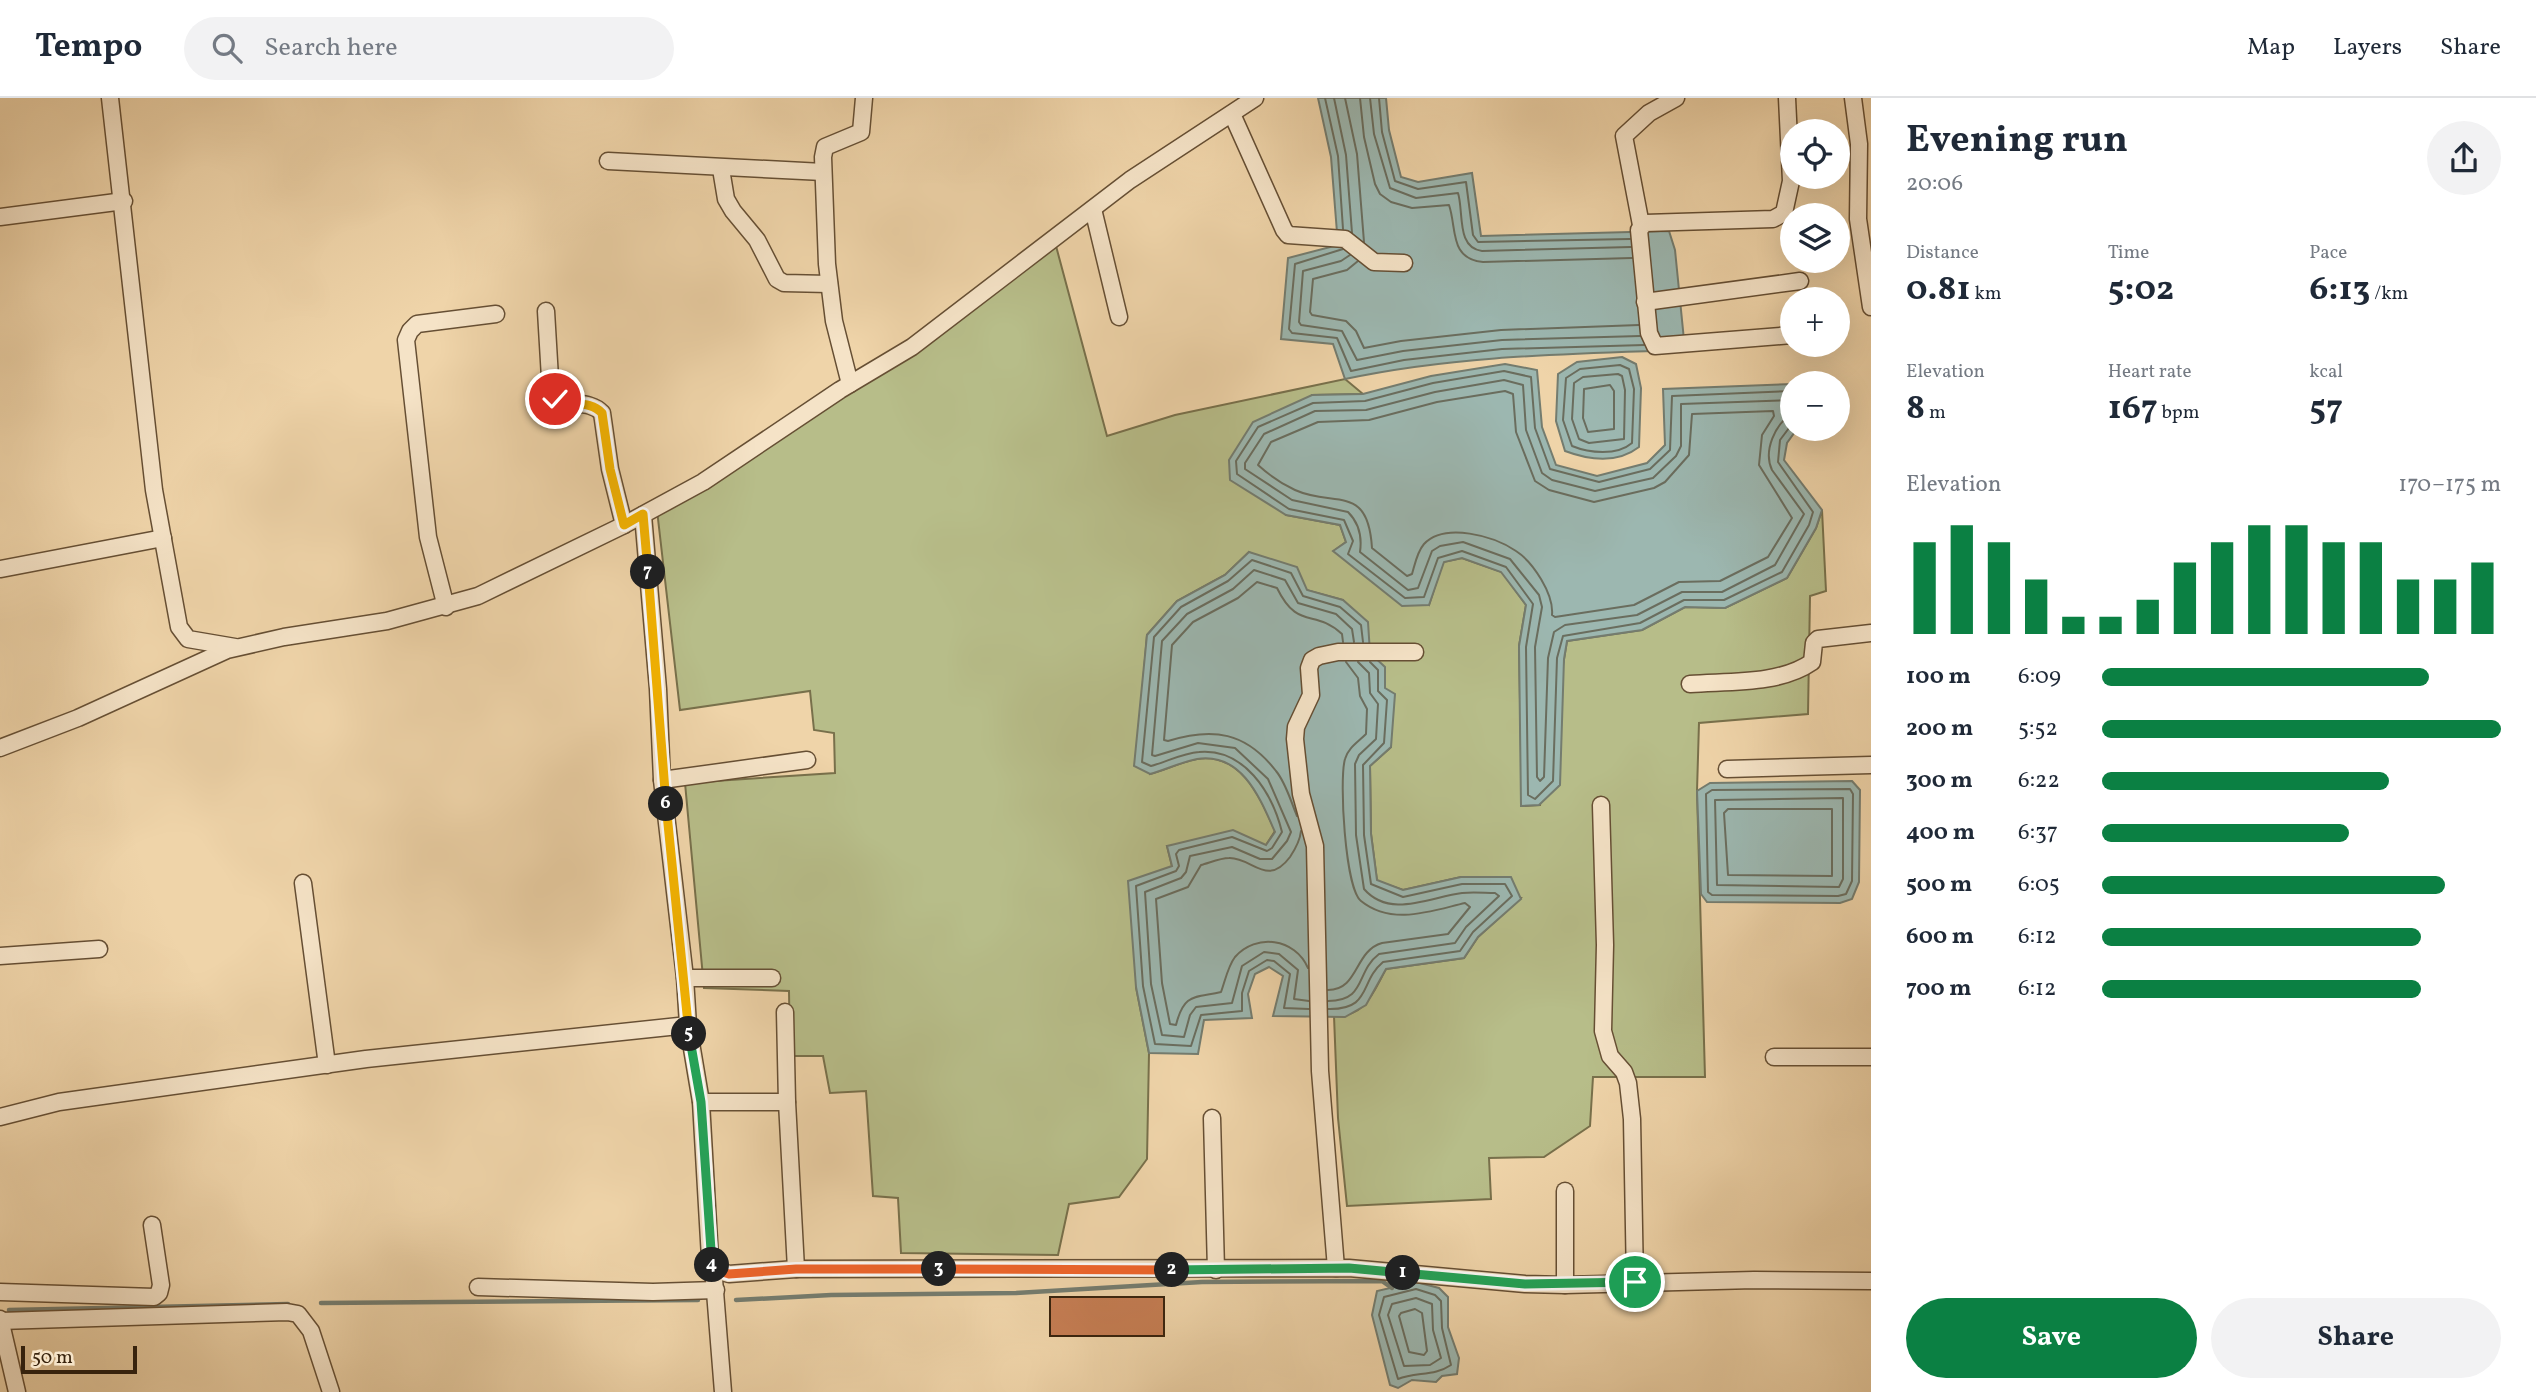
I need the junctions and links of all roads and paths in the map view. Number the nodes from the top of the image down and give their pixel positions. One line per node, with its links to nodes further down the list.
1 (110, 98): 11 (street)
2 (864, 98): 10 (street)
3 (1676, 98): 15 (street)
4 (1787, 98): 15 (street)
5 (1853, 98): 7 (street)
6 (1243, 104): 12 (street); 16 (street)
7 (1865, 143): 14 (street)
8 (608, 161): 9 (street)
9 (721, 169): 10 (street); 18 (street)
10 (823, 172): 18 (street)
11 (124, 201): 13 (street); 28 (street)
12 (1093, 209): 23 (street); 25 (street)
13 (0, 217)
14 (1865, 218): 20 (street)
15 (1640, 225): 19 (street)
16 (1404, 263)
17 (1800, 281): 19 (street)
18 (829, 284): 25 (street)
19 (1645, 302): 24 (street)
20 (1871, 307)
21 (546, 311): 27 (street)
22 (496, 314): 30 (street)
23 (1119, 317)
24 (1780, 336)
25 (850, 384): 26 (street)
26 (643, 514): 27 (street); 39 (street)
27 (624, 525): 30 (street)
28 (163, 538): 29 (street); 32 (street)
29 (1, 569)
30 (446, 607): 32 (street)
31 (1871, 633): 34 (street)
32 (238, 647): 35 (street)
33 (1415, 652): 57 (street)
34 (1689, 684)
35 (0, 748)
36 (807, 760): 39 (street)
37 (1871, 765): 38 (street)
38 (1727, 769)
39 (662, 780): 44 (street)
40 (1601, 804): 62 (street)
41 (303, 883): 50 (street)
42 (99, 949): 43 (street)
43 (0, 956)
44 (685, 978): 45 (street); 47 (street)
45 (772, 978)
46 (785, 1012): 52 (street)
47 (688, 1025): 50 (street); 51 (street)
48 (1773, 1057): 49 (street)
49 (1871, 1057)
50 (327, 1065): 53 (street)
51 (701, 1102): 52 (street); 58 (street)
52 (787, 1102): 59 (street)
53 (0, 1117)
54 (1212, 1118): 60 (street)
55 (1565, 1191): 63 (street)
56 (152, 1225): 66 (street)
57 (1336, 1268): 60 (street); 63 (street)
58 (713, 1269): 59 (street); 65 (street)
59 (796, 1269): 60 (street)
60 (1216, 1270)
61 (1871, 1281): 62 (street)
62 (1635, 1282): 63 (street)
63 (1565, 1285)
64 (478, 1287): 65 (street)
65 (716, 1290): 70 (street)
66 (0, 1292)
67 (0, 1320): 68 (street); 69 (street)
68 (11, 1388)
69 (331, 1392)
70 (723, 1392)

